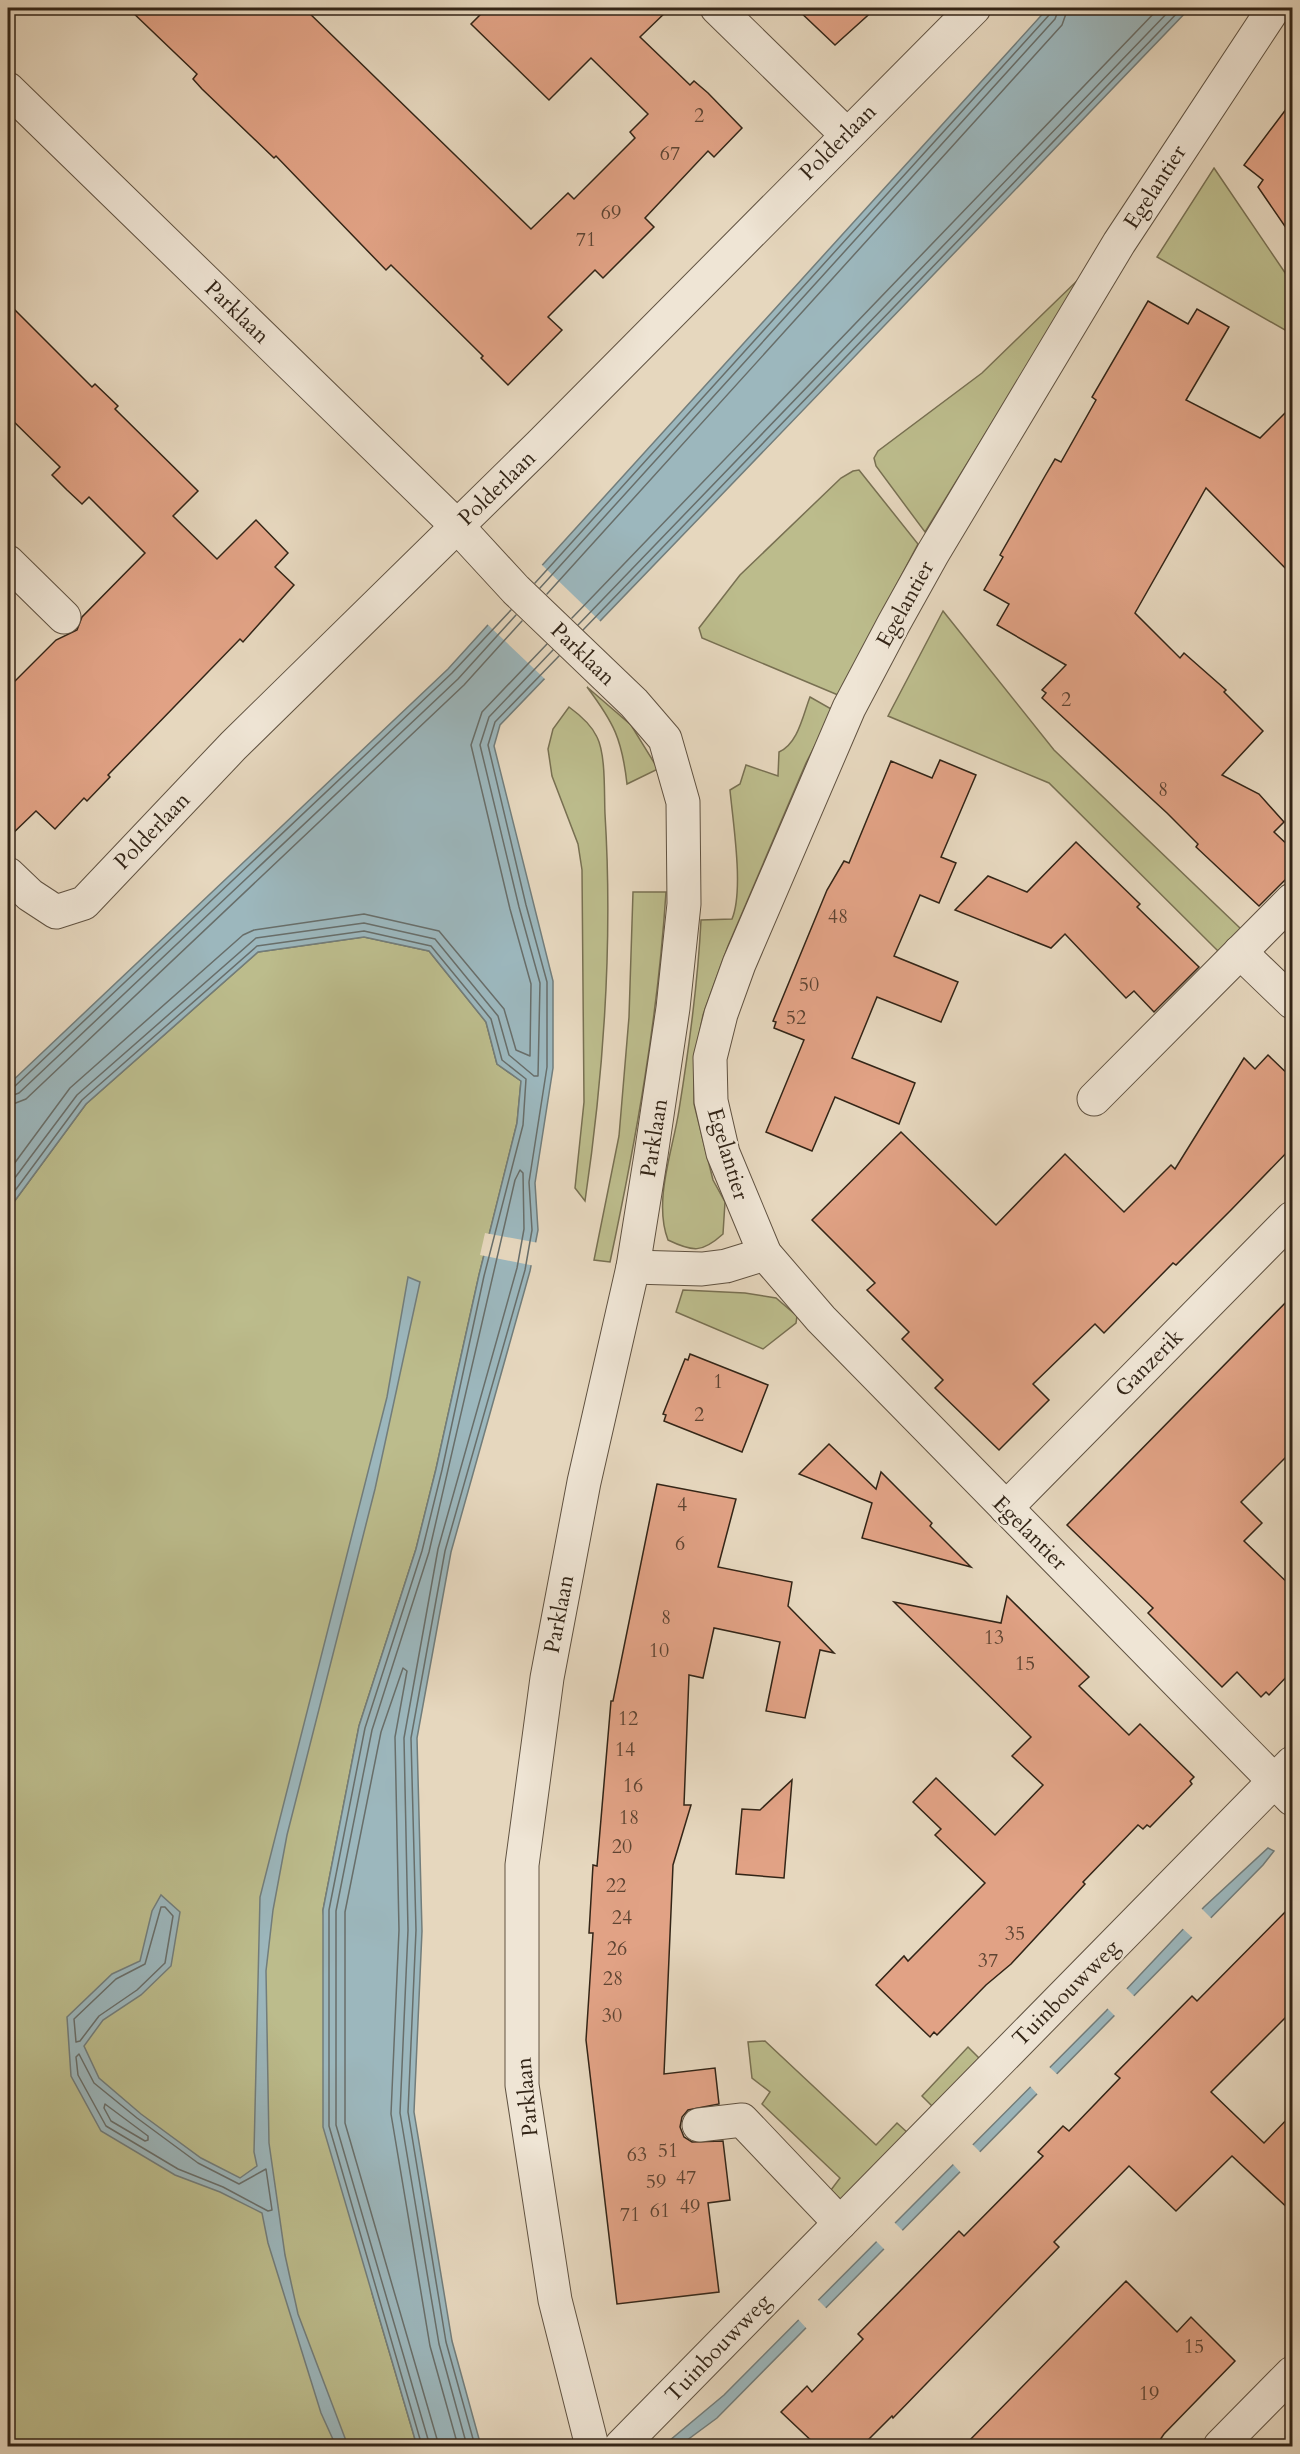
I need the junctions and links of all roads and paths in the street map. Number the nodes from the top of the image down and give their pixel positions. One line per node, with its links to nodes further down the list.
1 (717, 8): 5 (street)
2 (974, 8): 5 (street, Polderlaan)
3 (1274, 8): 15 (street, Egelantier)
4 (8, 89): 6 (street, Parklaan)
5 (846, 134): 6 (street, Polderlaan)
6 (457, 526): 9 (street, Polderlaan); 16 (street, Parklaan)
7 (8, 562): 8 (street)
8 (64, 617)
9 (8, 874)
10 (1293, 900): 11 (street)
11 (1241, 952): 12 (street); 13 (street)
12 (1293, 1002)
13 (1094, 1099)
14 (1293, 1218): 17 (street, Ganzerik)
15 (765, 1254): 16 (street); 17 (street, Egelantier)
16 (633, 1266): 22 (street, Parklaan)
17 (1006, 1508): 18 (street, Egelantier)
18 (1286, 1781): 20 (street, Tuinbouwweg)
19 (699, 2125): 20 (street)
20 (840, 2223): 23 (street, Tuinbouwweg)
21 (1293, 2373): 24 (street)
22 (592, 2446)
23 (621, 2446)
24 (1220, 2446)

